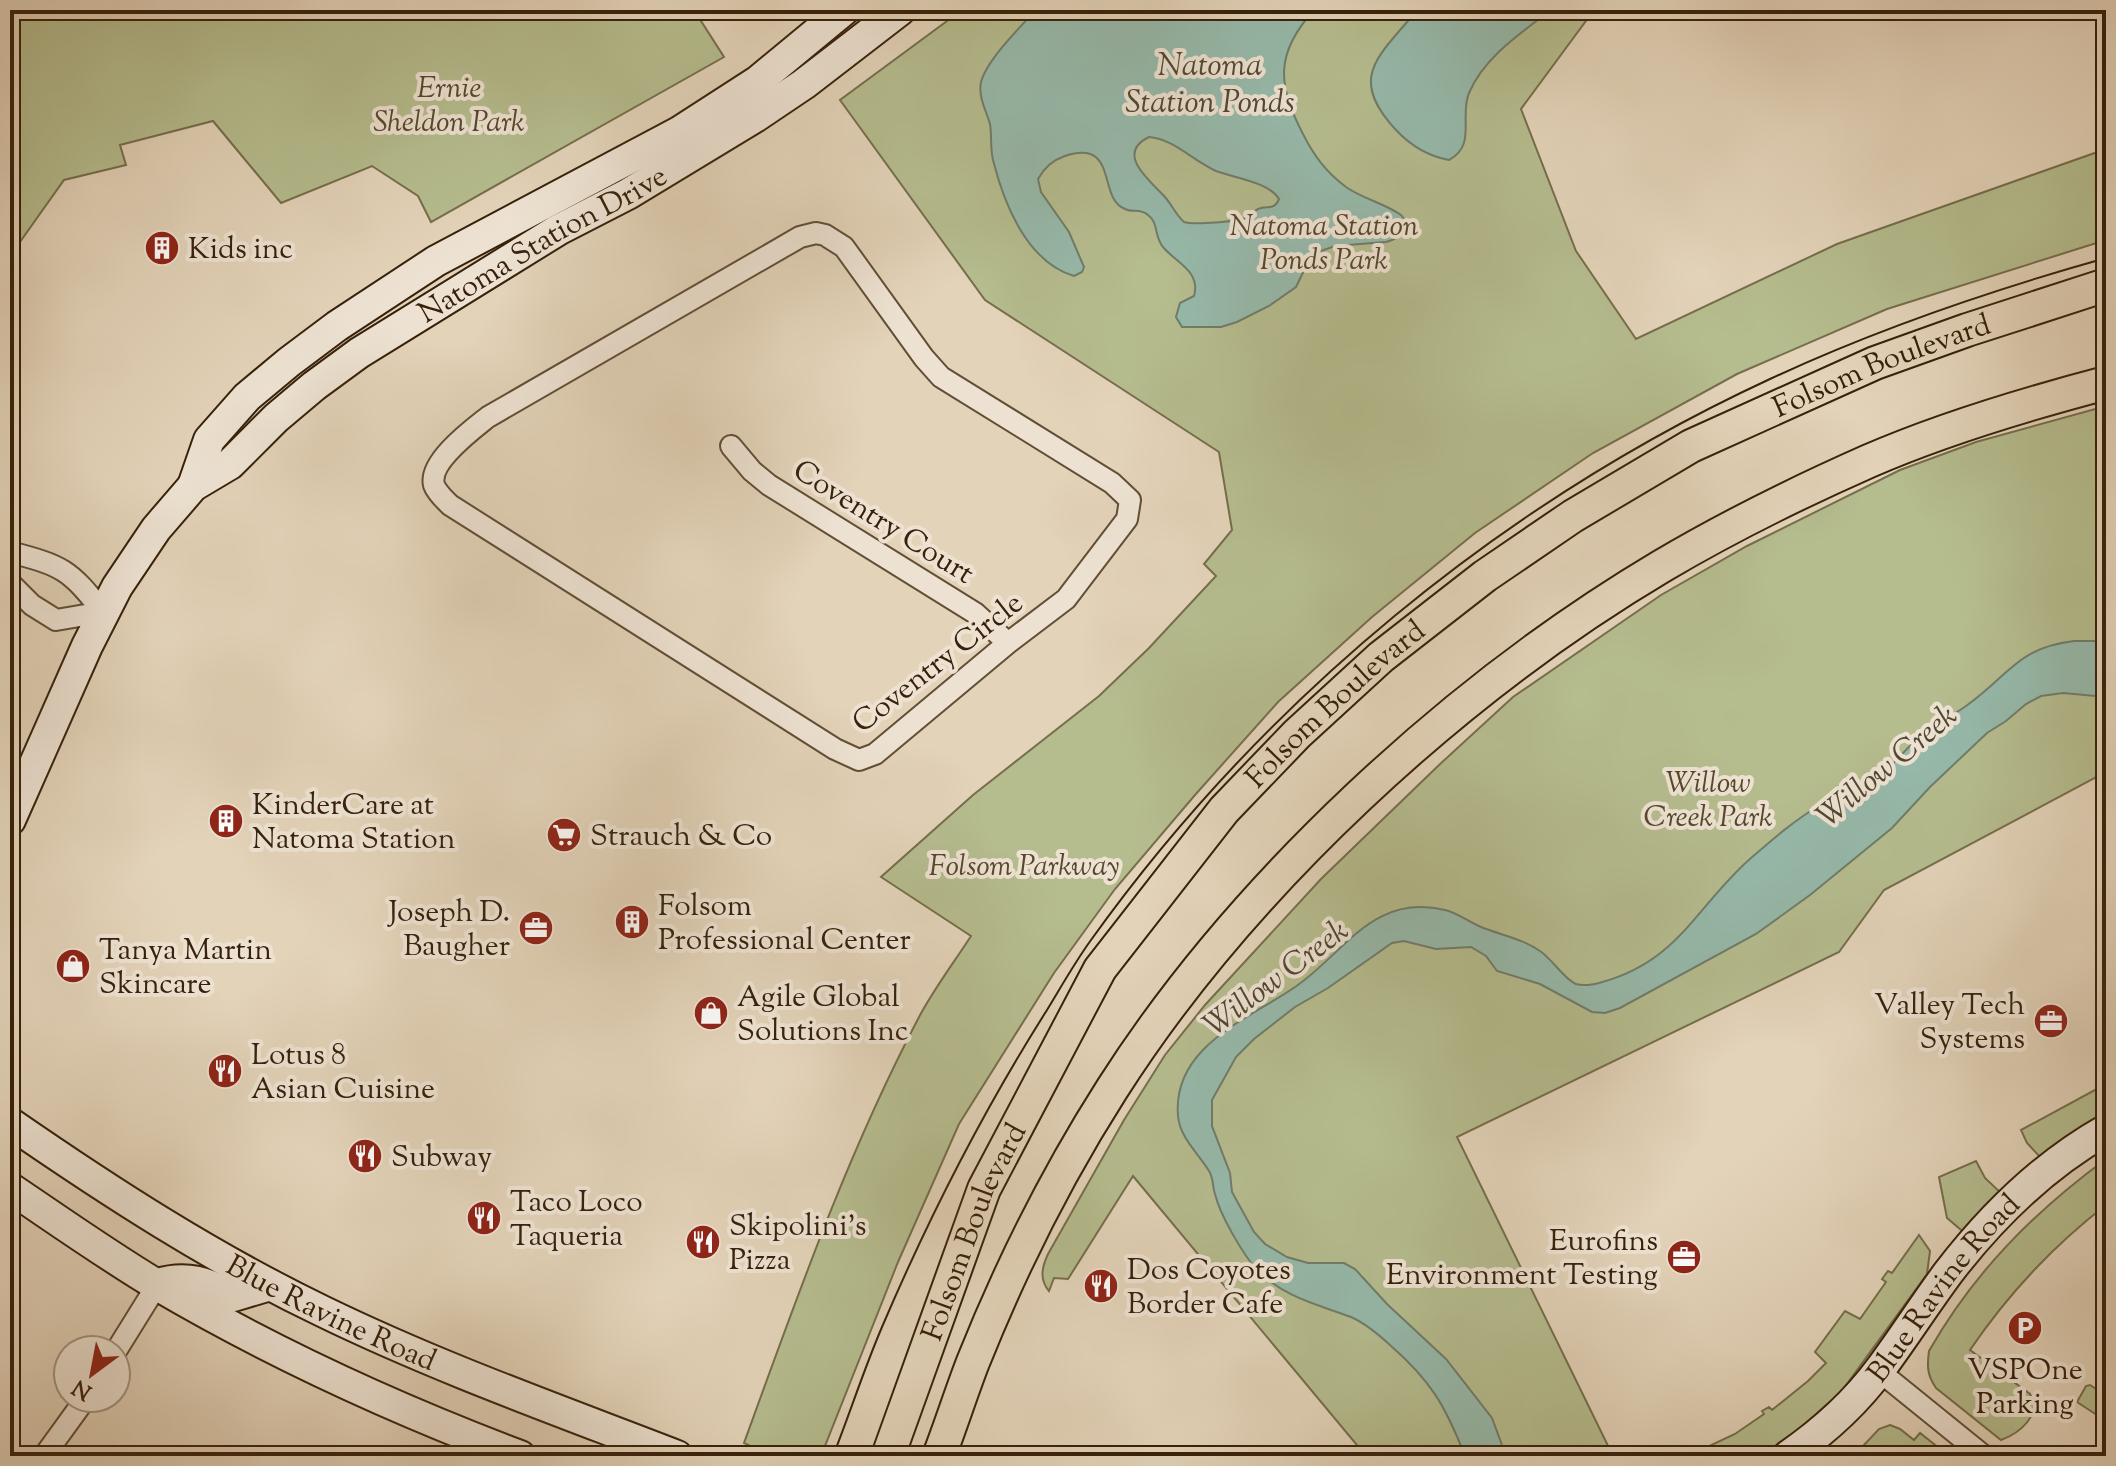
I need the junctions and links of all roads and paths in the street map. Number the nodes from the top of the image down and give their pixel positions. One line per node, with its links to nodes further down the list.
1 (844, 10): 6 (street, Natoma Station Drive)
2 (900, 10): 6 (street, Natoma Station Drive)
3 (2106, 285): 23 (main road, Folsom Boulevard)
4 (2106, 383): 24 (main road, Folsom Boulevard)
5 (731, 446): 10 (street, Coventry Court)
6 (193, 486): 9 (street, Natoma Station Drive)
7 (10, 552): 9 (street)
8 (10, 583): 9 (street)
9 (103, 612): 11 (street, Natoma Station Drive)
10 (1008, 643): 10 (street, Coventry Circle)
11 (10, 820)
12 (10, 1123): 16 (street, Blue Ravine Road)
13 (2106, 1130): 18 (street, Blue Ravine Road)
14 (10, 1188): 15 (street, Blue Ravine Road)
15 (157, 1285): 16 (street); 17 (street); 21 (street, Blue Ravine Road)
16 (270, 1285): 22 (street, Blue Ravine Road)
17 (127, 1334)
18 (1879, 1371): 25 (street, Blue Ravine Road); 26 (street)
19 (74, 1414): 20 (street)
20 (44, 1456)
21 (520, 1456)
22 (677, 1456)
23 (888, 1456)
24 (939, 1456)
25 (1788, 1456)
26 (1984, 1456)

